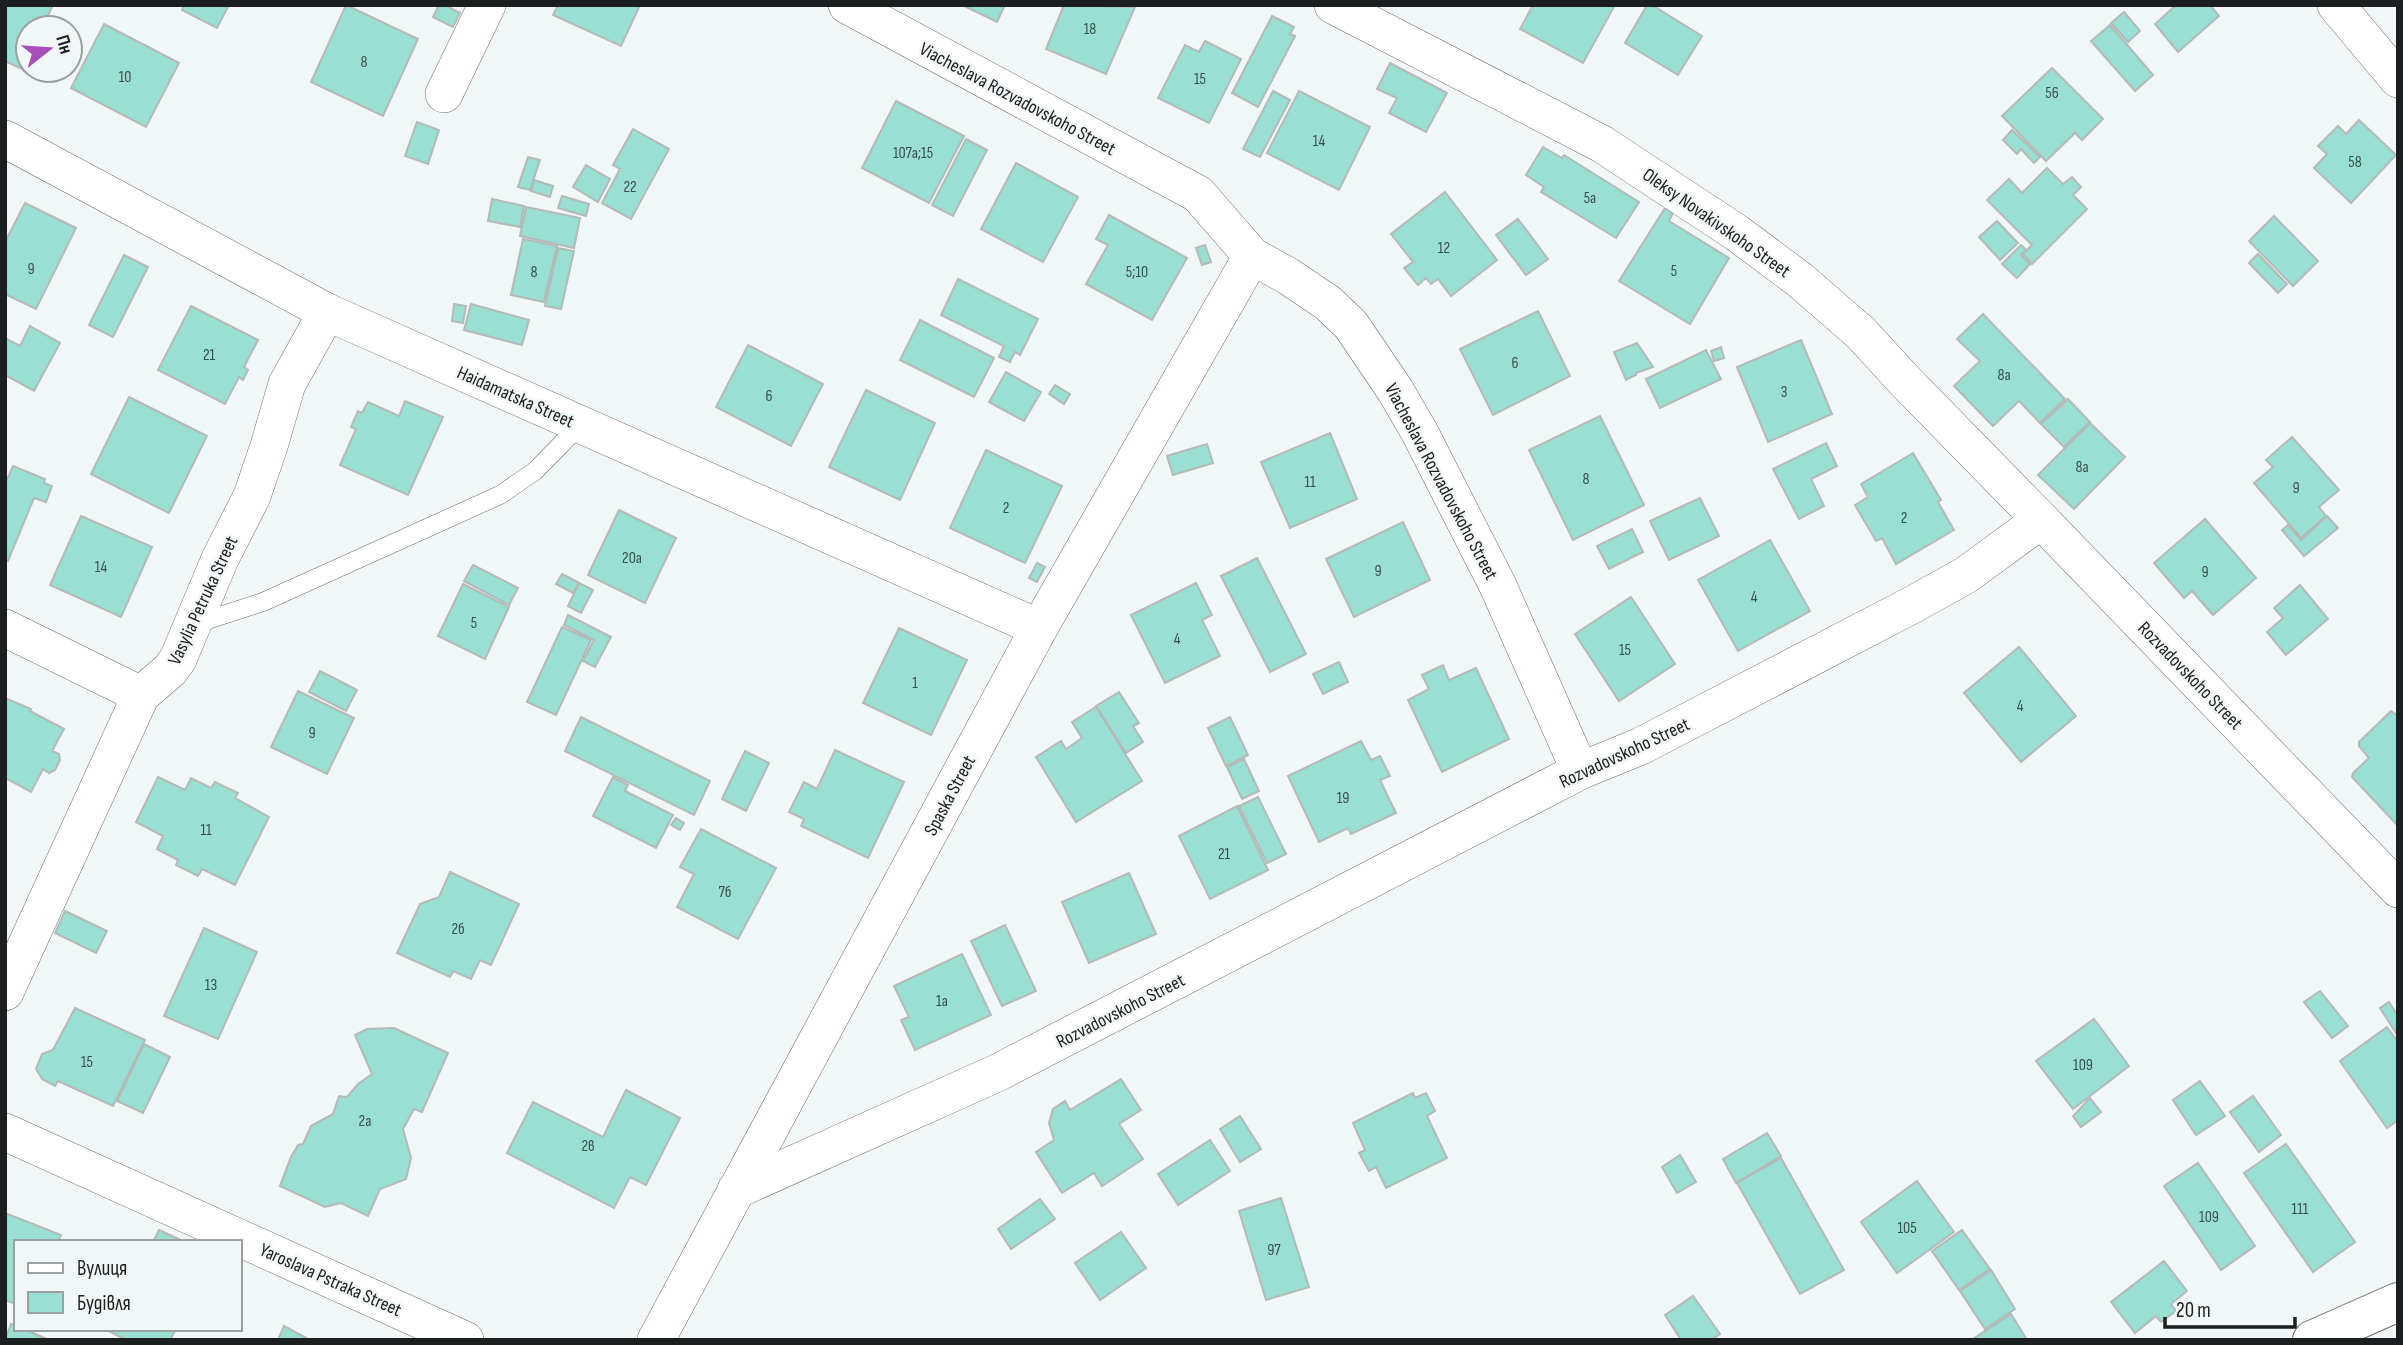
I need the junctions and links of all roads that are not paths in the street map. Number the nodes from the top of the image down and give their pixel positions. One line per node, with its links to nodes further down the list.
1 (487, 5): 6 (street)
2 (847, 5): 8 (street, Viacheslava Rozvadovskoho Street)
3 (1333, 5): 11 (street, Oleksy Novakivskoho Street)
4 (2336, 5): 5 (street)
5 (2398, 79)
6 (444, 94)
7 (5, 139): 9 (street, Haidamatska Street)
8 (1252, 256): 14 (street, Spaska Street); 16 (street, Viacheslava Rozvadovskoho Street)
9 (327, 312): 10 (street, Haidamatska Street); 12 (street, Vasylia Petruka Street)
10 (581, 425): 12 (lane); 14 (street, Haidamatska Street)
11 (2041, 520): 16 (street, Rozvadovskoho Street); 17 (street, Rozvadovskoho Street)
12 (192, 625): 15 (street, Vasylia Petruka Street)
13 (5, 628): 15 (street)
14 (1039, 628): 20 (street, Spaska Street)
15 (141, 695): 18 (street, Vasylia Petruka Street)
16 (1580, 771): 20 (street, Rozvadovskoho Street)
17 (2398, 890)
18 (5, 992)
19 (5, 1132): 22 (street, Yaroslava Pstraka Street)
20 (736, 1189): 23 (street, Spaska Street)
21 (2398, 1301): 24 (street)
22 (465, 1340)
23 (656, 1340)
24 (2312, 1340)

